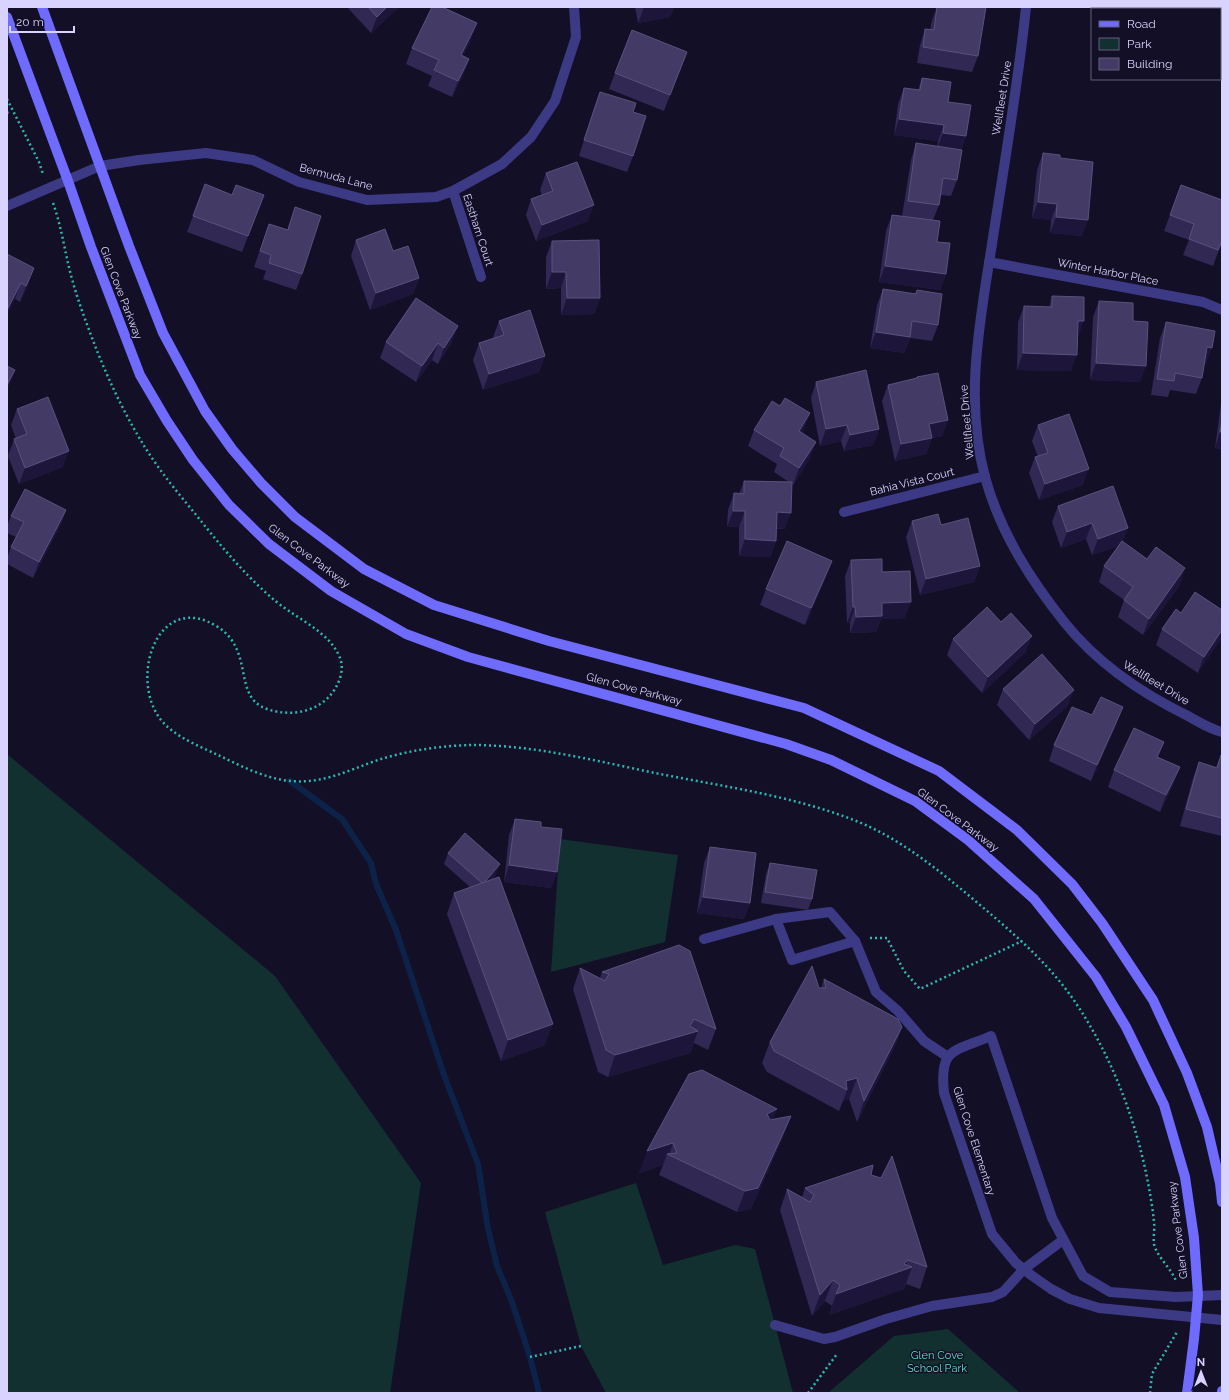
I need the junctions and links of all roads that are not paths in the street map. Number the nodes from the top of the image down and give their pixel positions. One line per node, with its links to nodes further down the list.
1 (42, 7): 5 (main road, Glen Cove Parkway)
2 (574, 7): 7 (street, Bermuda Lane)
3 (1026, 7): 9 (street, Wellfleet Drive)
4 (7, 17): 6 (main road, Glen Cove Parkway)
5 (100, 166): 6 (street, Bermuda Lane); 7 (street, Bermuda Lane); 19 (main road, Glen Cove Parkway)
6 (68, 181): 8 (street, Bermuda Lane); 23 (main road, Glen Cove Parkway)
7 (453, 191): 10 (street, Eastham Court)
8 (7, 206)
9 (989, 262): 11 (street, Winter Harbor Place); 12 (street, Wellfleet Drive)
10 (481, 277)
11 (1222, 310)
12 (985, 476): 13 (street, Bahia Vista Court); 14 (street, Wellfleet Drive)
13 (844, 512)
14 (1222, 732)
15 (776, 919): 16 (street); 17 (street); 17 (street)
16 (704, 939)
17 (856, 941): 18 (street)
18 (948, 1057): 20 (street); 21 (street, Glen Cove Elementary)
19 (1222, 1202)
20 (1063, 1240): 21 (street); 23 (street)
21 (1024, 1269): 24 (street, Glen Cove Elementary); 26 (street)
22 (1222, 1295): 23 (street)
23 (1198, 1296): 24 (main road, Glen Cove Parkway)
24 (1197, 1318): 25 (street, Glen Cove Elementary); 27 (main road, Glen Cove Parkway)
25 (1222, 1320)
26 (775, 1325)
27 (1186, 1393)

